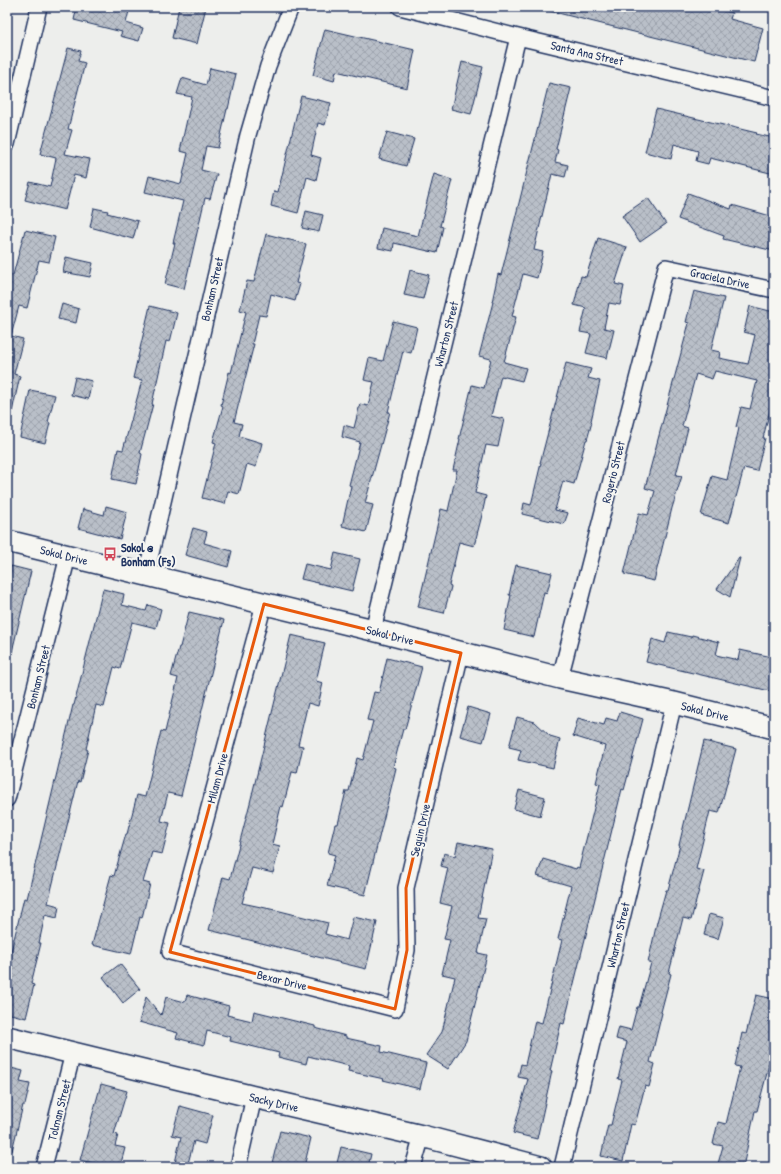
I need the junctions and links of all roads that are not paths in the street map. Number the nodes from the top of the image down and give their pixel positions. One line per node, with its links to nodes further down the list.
1 (39, 7): 6 (street)
2 (292, 7): 11 (street, Bonham Street)
3 (400, 7): 4 (street, Santa Ana Street)
4 (518, 37): 5 (street, Santa Ana Street); 13 (street, Wharton Street)
5 (774, 98)
6 (7, 144)
7 (666, 267): 8 (street, Graciela Drive); 15 (street, Rogerio Street)
8 (774, 290)
9 (7, 541): 10 (street, Sokol Drive)
10 (68, 556): 11 (street, Sokol Drive); 18 (street, Bonham Street)
11 (146, 575): 12 (street, Sokol Drive)
12 (264, 604): 13 (street, Sokol Drive); 19 (street, Milam Drive)
13 (374, 630): 14 (street, Sokol Drive)
14 (461, 653): 15 (street, Sokol Drive); 20 (street, Seguin Drive)
15 (560, 678): 16 (street, Sokol Drive)
16 (674, 703): 17 (street, Sokol Drive); 29 (street, Wharton Street)
17 (774, 728)
18 (7, 799)
19 (170, 952): 20 (street, Bexar Drive)
20 (395, 1009)
21 (7, 1037): 22 (street, Sacky Drive)
22 (73, 1053): 23 (street, Sacky Drive); 25 (street, Tolman Street)
23 (254, 1098): 24 (street, Sacky Drive); 26 (street)
24 (422, 1136): 27 (street); 28 (street, Sacky Drive)
25 (44, 1167)
26 (238, 1167)
27 (413, 1167)
28 (541, 1167)
29 (562, 1167)

